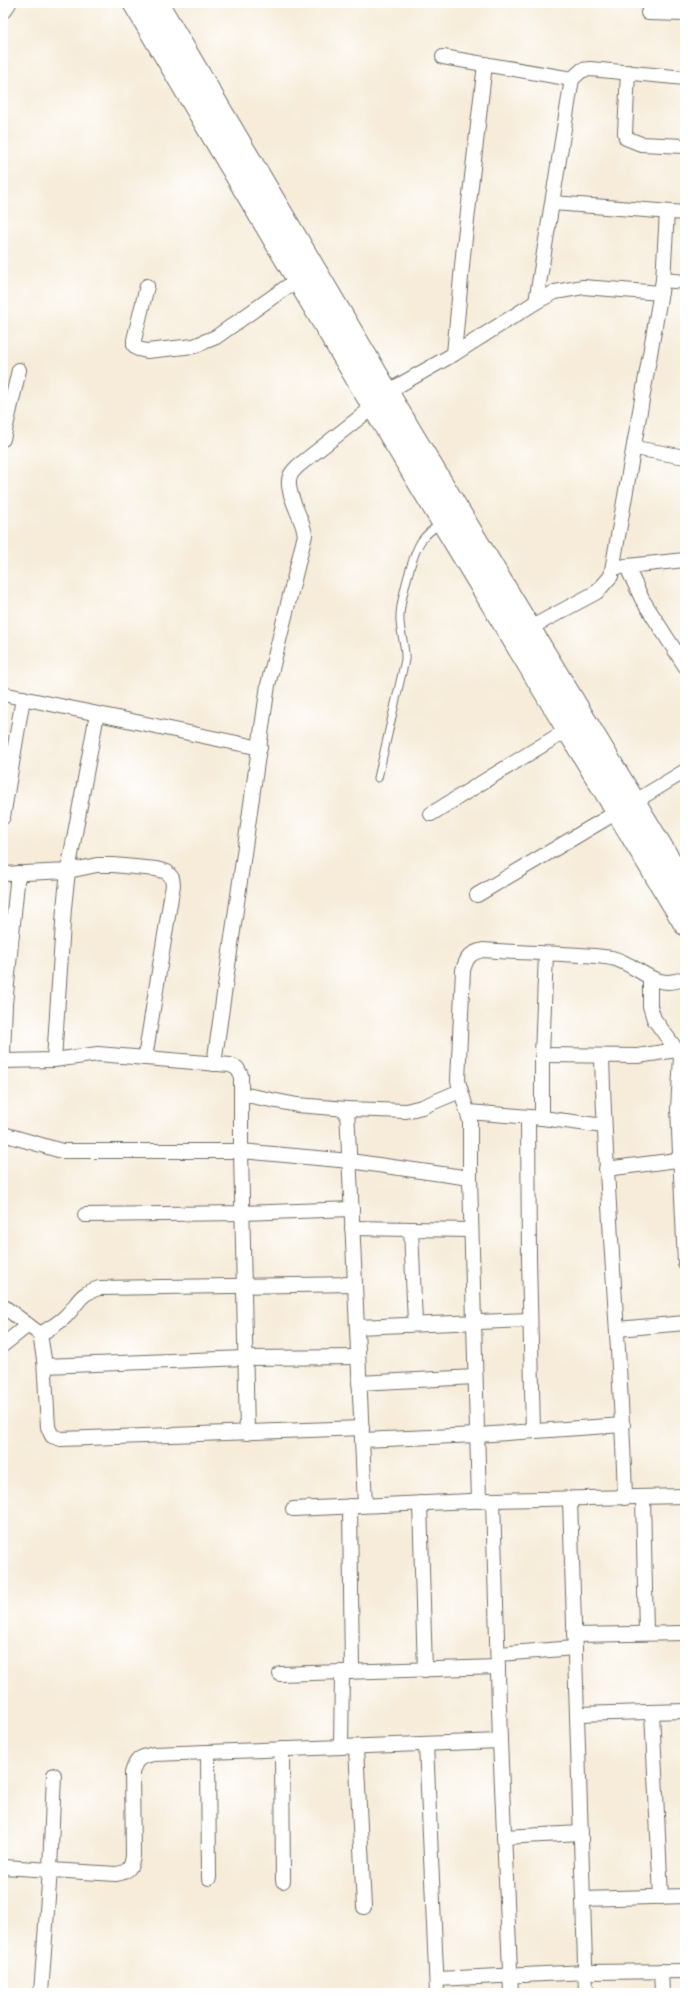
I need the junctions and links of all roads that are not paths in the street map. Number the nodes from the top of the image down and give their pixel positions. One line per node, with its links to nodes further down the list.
1 (7, 3): 4 (street)
2 (134, 3): 16 (highway)
3 (157, 3): 23 (highway)
4 (3, 9)
5 (648, 13): 6 (street)
6 (685, 14)
7 (443, 57): 8 (street)
8 (485, 64): 11 (street); 21 (street)
9 (628, 72): 10 (street); 11 (street); 12 (street)
10 (685, 78)
11 (572, 79): 13 (street)
12 (685, 146)
13 (553, 203): 14 (street); 20 (street)
14 (667, 212): 15 (street); 19 (street)
15 (685, 212)
16 (298, 279): 18 (street); 23 (highway)
17 (685, 282): 19 (street)
18 (147, 286)
19 (662, 286): 20 (street); 25 (street)
20 (536, 302): 21 (street)
21 (454, 354): 23 (street)
22 (19, 370): 24 (street)
23 (380, 399): 27 (highway); 30 (highway); 36 (street)
24 (3, 439)
25 (634, 448): 26 (street); 29 (street)
26 (685, 457)
27 (442, 522): 35 (highway); 38 (lane)
28 (685, 560): 29 (street)
29 (620, 567): 30 (street); 31 (street)
30 (530, 628): 39 (highway)
31 (685, 666)
32 (3, 694): 33 (street)
33 (23, 698): 34 (street); 41 (street)
34 (97, 714): 36 (street); 42 (street)
35 (567, 730): 39 (highway); 40 (street)
36 (260, 748): 58 (street)
37 (685, 771): 39 (street)
38 (378, 778)
39 (625, 807): 45 (highway); 46 (street); 47 (highway)
40 (431, 814)
41 (3, 817)
42 (68, 871): 43 (street); 55 (street); 56 (street)
43 (18, 873): 44 (street); 51 (street)
44 (3, 874)
45 (685, 886)
46 (477, 895)
47 (685, 924)
48 (546, 954): 49 (street); 52 (street); 59 (street)
49 (650, 978): 50 (street); 53 (street)
50 (685, 978)
51 (3, 1054)
52 (542, 1055): 54 (street); 63 (street)
53 (681, 1056): 54 (street); 67 (street)
54 (602, 1057): 64 (street)
55 (145, 1058): 56 (street); 58 (street)
56 (54, 1060): 57 (street)
57 (3, 1061)
58 (214, 1064): 60 (street)
59 (460, 1091): 61 (street); 62 (street)
60 (241, 1094): 61 (street); 66 (street)
61 (347, 1110): 68 (street)
62 (468, 1112): 63 (street); 70 (street)
63 (535, 1117): 64 (street); 81 (street)
64 (604, 1126): 69 (street)
65 (3, 1134): 66 (street)
66 (241, 1152): 68 (street); 72 (street)
67 (683, 1160): 69 (street); 77 (street)
68 (350, 1161): 70 (street); 71 (street)
69 (606, 1169): 87 (street)
70 (470, 1178): 76 (street)
71 (352, 1209): 72 (street); 74 (street)
72 (242, 1213): 73 (street); 79 (street)
73 (85, 1215)
74 (352, 1228): 75 (street); 78 (street)
75 (411, 1229): 76 (street); 84 (street)
76 (471, 1230): 82 (street)
77 (685, 1263)
78 (355, 1284): 79 (street); 86 (street)
79 (244, 1285): 88 (street); 91 (street)
80 (3, 1306): 85 (street)
81 (530, 1320): 82 (street); 96 (street)
82 (474, 1321): 84 (street); 93 (street)
83 (685, 1323): 87 (street)
84 (415, 1324): 86 (street)
85 (28, 1325): 88 (street); 89 (street)
86 (357, 1327): 90 (street)
87 (617, 1329): 95 (street)
88 (40, 1334): 92 (street)
89 (3, 1345)
90 (358, 1357): 91 (street); 94 (street)
91 (246, 1358): 92 (street); 97 (street)
92 (45, 1366): 97 (street)
93 (475, 1377): 94 (street); 99 (street)
94 (359, 1383): 98 (street)
95 (623, 1425): 96 (street); 101 (street)
96 (534, 1432): 99 (street)
97 (247, 1433): 98 (street)
98 (362, 1434): 99 (street); 107 (street)
99 (477, 1435): 105 (street)
100 (685, 1496): 102 (street)
101 (625, 1498): 102 (street); 104 (street)
102 (643, 1498): 111 (street)
103 (493, 1500): 104 (street); 105 (street); 113 (street)
104 (570, 1500): 112 (street)
105 (479, 1501): 106 (street)
106 (420, 1503): 107 (street); 114 (street)
107 (365, 1505): 108 (street)
108 (350, 1506): 109 (street); 115 (street)
109 (292, 1509)
110 (685, 1633): 111 (street)
111 (646, 1634): 112 (street)
112 (575, 1641): 113 (street); 119 (street)
113 (498, 1660): 114 (street); 120 (street)
114 (425, 1670): 115 (street)
115 (347, 1672): 116 (street); 122 (street)
116 (280, 1674)
117 (685, 1711): 118 (street)
118 (652, 1712): 119 (street); 134 (street)
119 (577, 1714): 127 (street)
120 (500, 1741): 121 (street); 128 (street)
121 (426, 1744): 123 (street); 141 (street)
122 (341, 1747): 123 (street); 124 (street)
123 (356, 1747): 136 (street)
124 (282, 1749): 125 (street); 132 (street)
125 (208, 1752): 130 (street); 131 (street)
126 (54, 1775): 130 (street)
127 (581, 1833): 128 (street); 135 (street)
128 (504, 1837): 140 (street)
129 (3, 1867): 130 (street)
130 (50, 1870): 142 (street)
131 (209, 1878)
132 (283, 1881)
133 (685, 1896): 134 (street)
134 (661, 1897): 135 (street)
135 (583, 1900): 139 (street)
136 (364, 1907)
137 (661, 1971): 138 (street); 139 (street); 146 (street)
138 (685, 1971)
139 (586, 1972): 140 (street); 145 (street)
140 (511, 1976): 141 (street); 144 (street)
141 (437, 1979): 143 (street)
142 (41, 1993)
143 (437, 1993)
144 (511, 1993)
145 (586, 1993)
146 (662, 1993)

